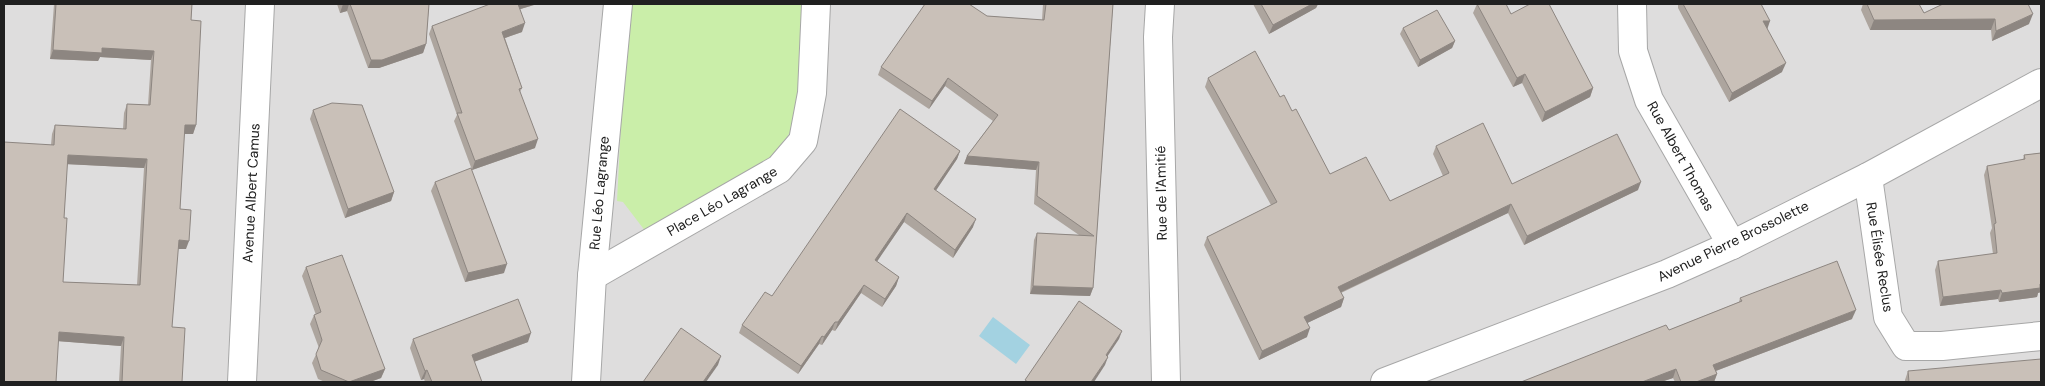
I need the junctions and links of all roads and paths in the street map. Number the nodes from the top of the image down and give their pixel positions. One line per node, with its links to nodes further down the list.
1 (260, 4): 11 (street, Avenue Albert Camus)
2 (618, 4): 9 (street, Rue Léo Lagrange)
3 (816, 4): 9 (street, Place Léo Lagrange)
4 (1160, 4): 13 (street, Rue de l'Amitié)
5 (1632, 4): 8 (street, Rue Albert Thomas)
6 (2041, 84): 7 (street, Avenue Pierre Brossolette)
7 (1868, 177): 8 (street, Avenue Pierre Brossolette); 10 (street, Rue Élisée Reclus)
8 (1732, 245): 14 (street, Avenue Pierre Brossolette)
9 (592, 276): 12 (street, Rue Léo Lagrange)
10 (2041, 336)
11 (242, 382)
12 (586, 382)
13 (1166, 382)
14 (1385, 382)

